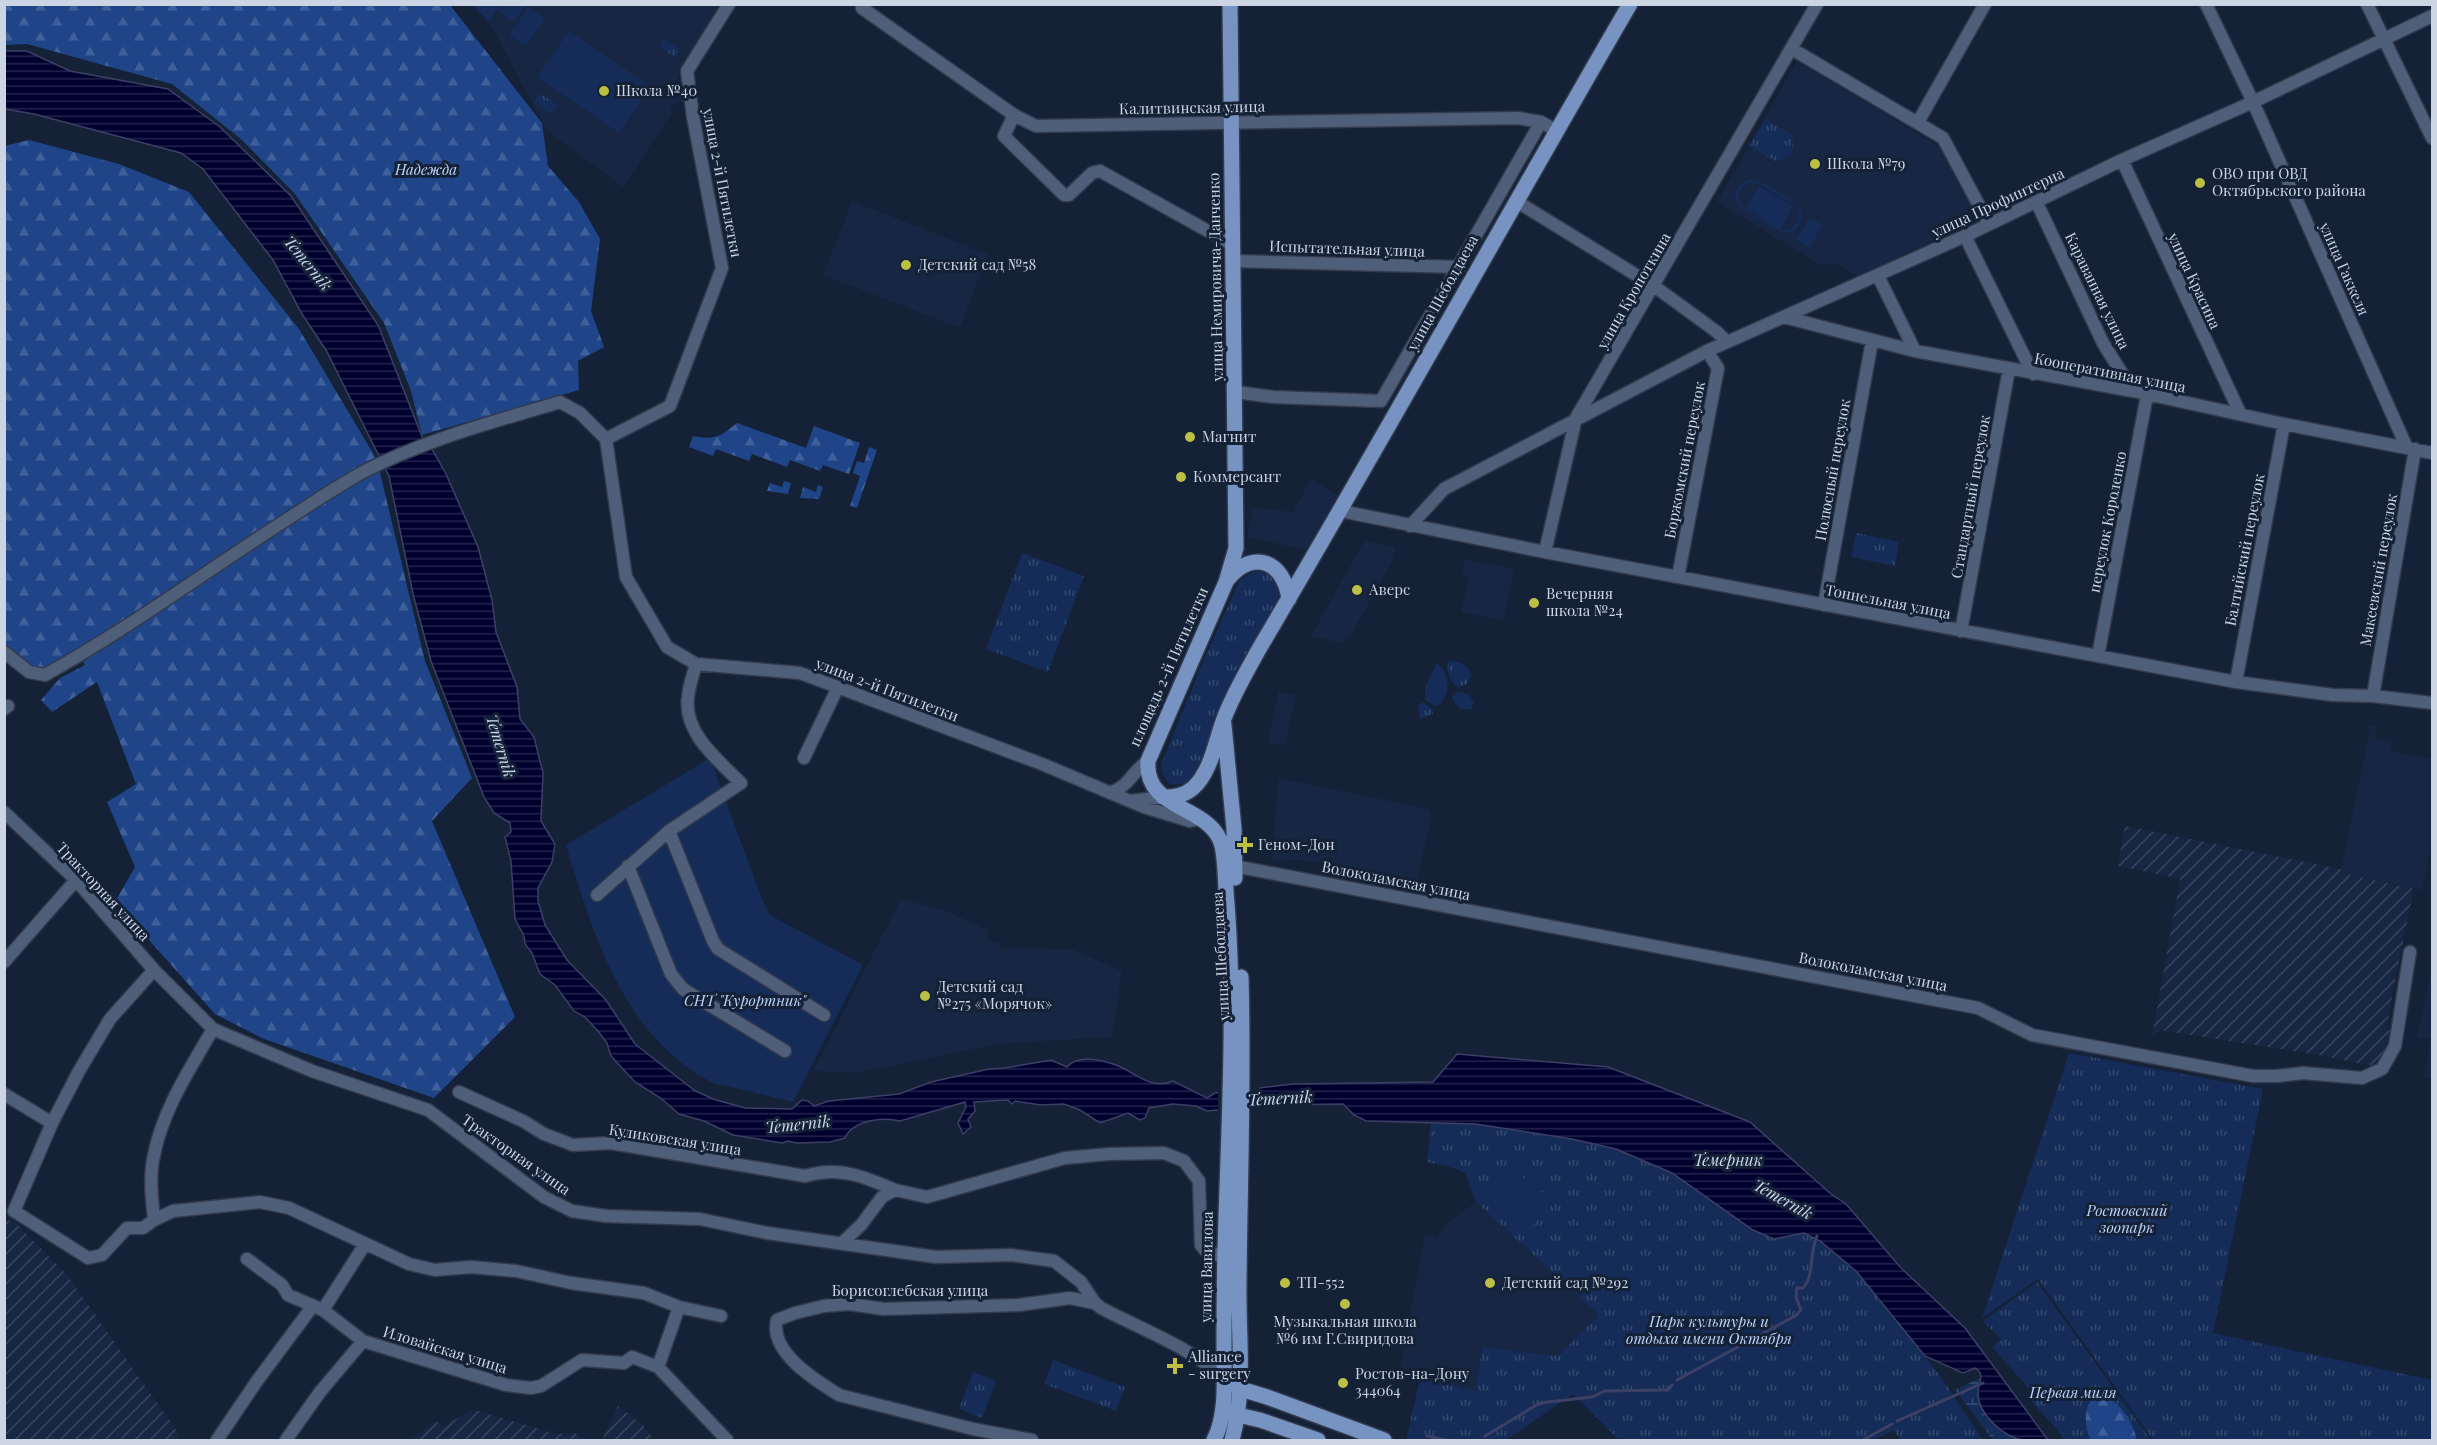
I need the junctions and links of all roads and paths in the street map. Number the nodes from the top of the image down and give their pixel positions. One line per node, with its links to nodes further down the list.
1 (729, 4): 42 (street, улица 2-й Пятилетки)
2 (1230, 4): 14 (main road, улица Немировича-Данченко)
3 (1630, 4): 17 (main road, улица Шеболдаева)
4 (1817, 4): 11 (street, улица Кропоткина)
5 (2206, 4): 12 (street, улица Гаккеля)
6 (2367, 4): 10 (street)
7 (861, 6): 13 (street, Калитвинская улица)
8 (1982, 6): 16 (street)
9 (2433, 16): 10 (street, улица Профинтерна)
10 (2385, 40): 12 (street, улица Профинтерна); 18 (street)
11 (1792, 49): 16 (street); 28 (street, улица Кропоткина)
12 (2253, 102): 19 (street, улица Профинтерна); 43 (street, улица Гаккеля)
13 (1014, 115): 14 (street, Калитвинская улица); 24 (street)
14 (1232, 122): 15 (street, Калитвинская улица); 24 (main road, улица Немировича-Данченко)
15 (1541, 122): 17 (street, Калитвинская улица); 26 (street)
16 (1918, 122): 22 (street)
17 (1557, 131): 20 (main road, улица Шеболдаева)
18 (2433, 138)
19 (2122, 160): 21 (street, улица Профинтерна); 39 (street, улица Красина)
20 (1516, 201): 28 (street); 45 (main road, улица Шеболдаева)
21 (2037, 203): 22 (street, улица Профинтерна); 36 (street, Караванная улица)
22 (1989, 224): 23 (street, улица Профинтерна)
23 (1965, 236): 27 (street, улица Профинтерна); 35 (street)
24 (1233, 245): 25 (main road, улица Немировича-Данченко)
25 (1233, 261): 26 (street, Испытательная улица); 37 (main road, улица Немировича-Данченко)
26 (1460, 267): 37 (street)
27 (1878, 276): 29 (street, улица Профинтерна); 33 (street)
28 (1654, 286): 31 (street); 40 (street, улица Кропоткина)
29 (1784, 317): 30 (street, Кооперативная улица); 31 (street, улица Профинтерна)
30 (1872, 341): 33 (street, Кооперативная улица); 52 (street, Полюсный переулок)
31 (1727, 342): 32 (street, улица Профинтерна)
32 (1707, 351): 40 (street, улица Профинтерна); 49 (street, Боржомский переулок)
33 (1915, 351): 34 (street, Кооперативная улица)
34 (2010, 369): 35 (street, Кооперативная улица); 53 (street, Стандартный переулок)
35 (2033, 374): 36 (street, Кооперативная улица)
36 (2133, 391): 38 (street, Кооперативная улица)
37 (1236, 392): 47 (main road, улица Немировича-Данченко)
38 (2147, 395): 39 (street, Кооперативная улица); 55 (street, переулок Короленко)
39 (2240, 413): 41 (street, Кооперативная улица)
40 (1576, 418): 46 (street); 48 (street)
41 (2284, 424): 43 (street, Кооперативная улица); 57 (street, Балтийский переулок)
42 (606, 439): 54 (street); 56 (street, улица 2-й Пятилетки)
43 (2411, 449): 44 (street, Кооперативная улица); 59 (street, Макеевский переулок)
44 (2433, 453)
45 (1341, 512): 46 (street, Тоннельная улица); 51 (main road, улица Шеболдаева)
46 (1410, 526): 48 (street, Тоннельная улица)
47 (1236, 548): 50 (main road, площадь 2-й Пятилетки)
48 (1545, 552): 49 (street, Тоннельная улица)
49 (1678, 577): 52 (street, Тоннельная улица)
50 (1226, 582): 51 (main road, площадь 2-й Пятилетки); 63 (main road, площадь 2-й Пятилетки)
51 (1289, 599): 61 (main road)
52 (1824, 605): 53 (street, Тоннельная улица)
53 (1961, 631): 55 (street, Тоннельная улица)
54 (4, 652)
55 (2098, 656): 57 (street, Тоннельная улица)
56 (696, 664): 58 (street, улица 2-й Пятилетки); 69 (street)
57 (2236, 682): 59 (street, Тоннельная улица)
58 (837, 687): 62 (street); 64 (street, улица 2-й Пятилетки)
59 (2373, 696): 60 (street, Тоннельная улица)
60 (2433, 703)
61 (1224, 719): 65 (main road); 70 (main road)
62 (804, 758)
63 (1148, 761): 64 (street); 65 (main road, площадь 2-й Пятилетки)
64 (1110, 793): 66 (street, улица 2-й Пятилетки)
65 (1163, 797): 66 (street, улица 2-й Пятилетки); 68 (main road, площадь 2-й Пятилетки)
66 (1129, 801): 68 (street, улица 2-й Пятилетки)
67 (4, 812): 72 (street, Тракторная улица)
68 (1199, 819): 70 (main road, площадь 2-й Пятилетки)
69 (669, 831): 71 (street); 77 (street)
70 (1230, 859): 74 (street, Волоколамская улица); 83 (main road, улица Шеболдаева)
71 (628, 866): 73 (street); 79 (street)
72 (76, 880): 75 (street); 76 (street, Тракторная улица)
73 (597, 895)
74 (2410, 952)
75 (4, 962)
76 (154, 970): 78 (street, Тракторная улица); 82 (street)
77 (824, 1015)
78 (213, 1029): 85 (street); 86 (street, Тракторная улица)
79 (785, 1051)
80 (459, 1092): 84 (street, Куликовская улица)
81 (4, 1094): 82 (street)
82 (52, 1123): 85 (street)
83 (1234, 1166): 88 (main road, улица Вавилова); 97 (main road)
84 (895, 1190): 86 (street); 88 (street, Куликовская улица)
85 (154, 1220): 87 (street)
86 (842, 1243): 90 (street, Тракторная улица)
87 (365, 1244): 91 (street); 92 (street)
88 (1224, 1258): 96 (main road, улица Вавилова)
89 (247, 1259): 92 (street, Иловайская улица)
90 (1095, 1303): 96 (street, Тракторная улица); 105 (street, Борисоглебская улица)
91 (679, 1307): 93 (street); 95 (street)
92 (318, 1309): 94 (street, Иловайская улица); 102 (street)
93 (721, 1316)
94 (363, 1341): 95 (street, Иловайская улица); 103 (street, Иловайская улица)
95 (658, 1367): 104 (street, Иловайская улица)
96 (1225, 1379): 97 (main road); 98 (main road, улица Вавилова)
97 (1240, 1389): 99 (main road); 100 (main road)
98 (1221, 1411): 99 (main road); 106 (main road, улица Вавилова)
99 (1238, 1415): 101 (main road); 107 (main road)
100 (1350, 1428): 101 (main road); 109 (main road)
101 (1301, 1434): 108 (main road)
102 (217, 1440)
103 (286, 1440)
104 (727, 1440)
105 (1032, 1440)
106 (1214, 1440)
107 (1232, 1440)
108 (1318, 1440)
109 (1384, 1440)

